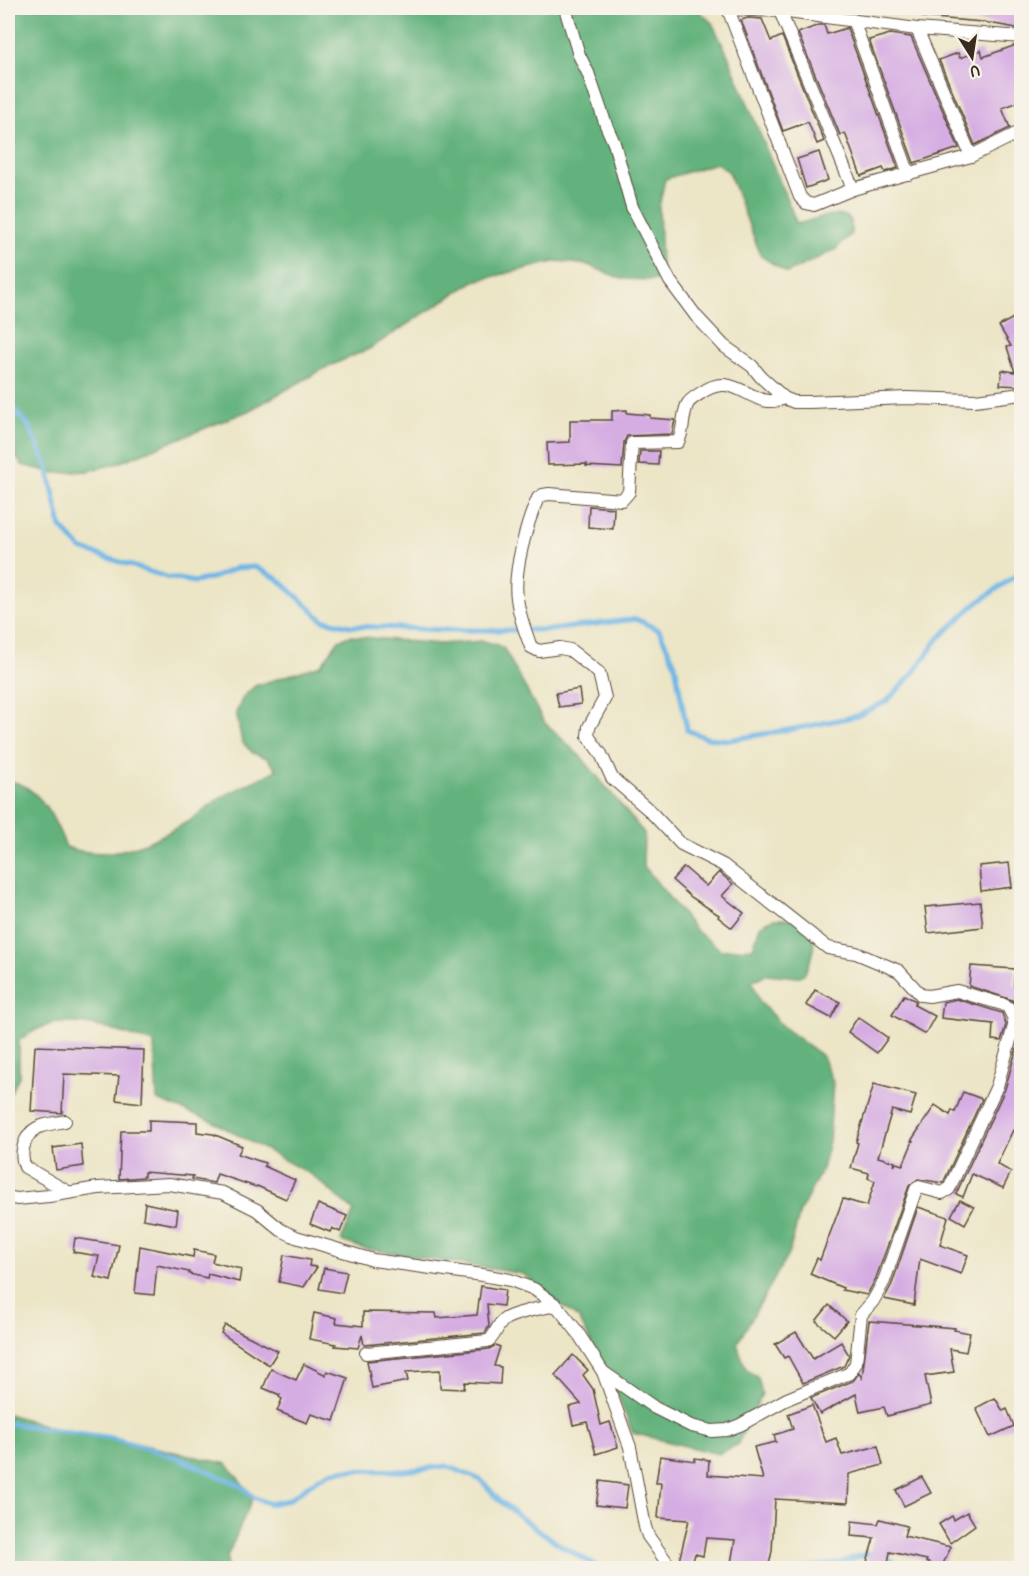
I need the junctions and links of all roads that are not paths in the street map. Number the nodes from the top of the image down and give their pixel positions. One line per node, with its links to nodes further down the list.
1 (565, 8): 12 (street)
2 (728, 8): 3 (street); 10 (street)
3 (780, 11): 4 (street); 10 (street)
4 (852, 21): 5 (street); 9 (street)
5 (917, 29): 6 (street); 8 (street)
6 (1022, 37)
7 (1022, 131): 8 (street)
8 (971, 156): 9 (street)
9 (909, 174): 10 (street)
10 (853, 189)
11 (1022, 394): 12 (street)
12 (784, 398): 18 (street)
13 (66, 1121): 14 (street)
14 (68, 1192): 15 (street); 16 (street)
15 (8, 1197)
16 (556, 1305): 17 (street); 18 (street)
17 (366, 1353)
18 (603, 1372): 19 (street)
19 (671, 1569)

